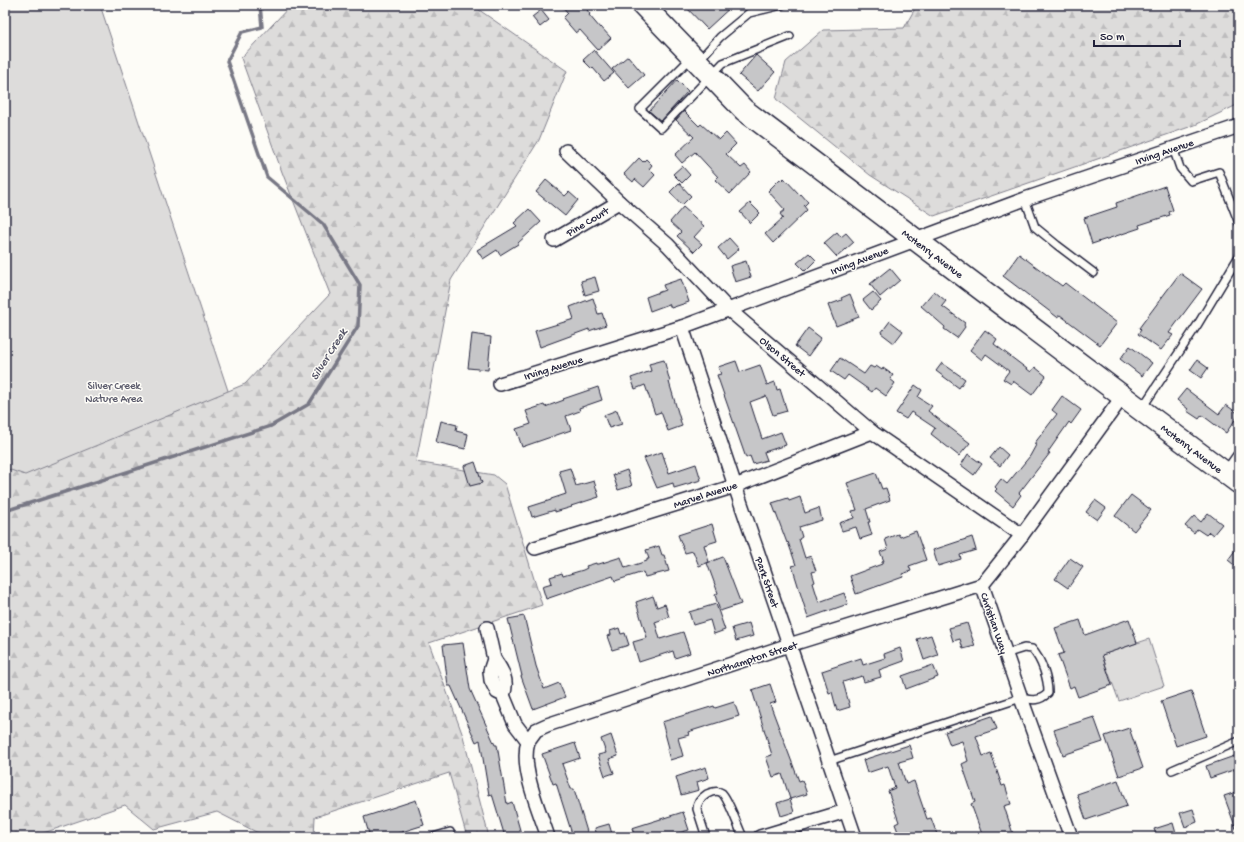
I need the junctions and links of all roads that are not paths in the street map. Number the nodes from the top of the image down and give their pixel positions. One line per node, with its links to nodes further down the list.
1 (643, 5): 4 (main road, McHenry Avenue)
2 (782, 5): 4 (lane)
3 (790, 36): 4 (lane)
4 (700, 64): 4 (lane); 12 (main road, McHenry Avenue)
5 (1239, 126): 6 (street, Irving Avenue)
6 (1174, 148): 8 (street, Irving Avenue); 10 (lane)
7 (566, 151): 9 (street, Olson Street)
8 (1025, 199): 12 (street, Irving Avenue); 14 (lane)
9 (619, 202): 11 (street, Pine Court); 15 (street, Olson Street)
10 (1239, 223)
11 (554, 240)
12 (914, 240): 15 (street, Irving Avenue); 18 (main road, McHenry Avenue)
13 (1239, 256): 19 (lane)
14 (1094, 273)
15 (728, 309): 16 (street, Irving Avenue); 20 (street, Olson Street)
16 (682, 327): 17 (street, Irving Avenue); 22 (street, Park Street)
17 (500, 384)
18 (1123, 396): 19 (main road, McHenry Avenue); 23 (street, Christian Way)
19 (1141, 410): 21 (main road, McHenry Avenue)
20 (872, 432): 22 (street, Marvel Avenue); 23 (street, Olson Street)
21 (1235, 471)
22 (734, 486): 24 (street, Marvel Avenue); 27 (street, Park Street)
23 (1022, 535): 25 (street, Christian Way)
24 (535, 548)
25 (982, 585): 27 (street, Northampton Street); 28 (street, Christian Way)
26 (487, 628): 30 (street)
27 (789, 646): 30 (street, Northampton Street); 32 (street, Park Street)
28 (1006, 654): 29 (street, Christian Way); 29 (lane)
29 (1021, 698): 32 (lane); 42 (street, Christian Way)
30 (528, 741): 37 (street)
31 (1239, 741): 33 (lane)
32 (829, 761): 34 (street, Park Street)
33 (1172, 770)
34 (846, 811): 40 (street); 41 (street, Park Street)
35 (450, 832): 36 (lane)
36 (433, 837)
37 (548, 837)
38 (706, 837): 39 (lane)
39 (743, 837)
40 (760, 837)
41 (855, 837)
42 (1071, 837)

